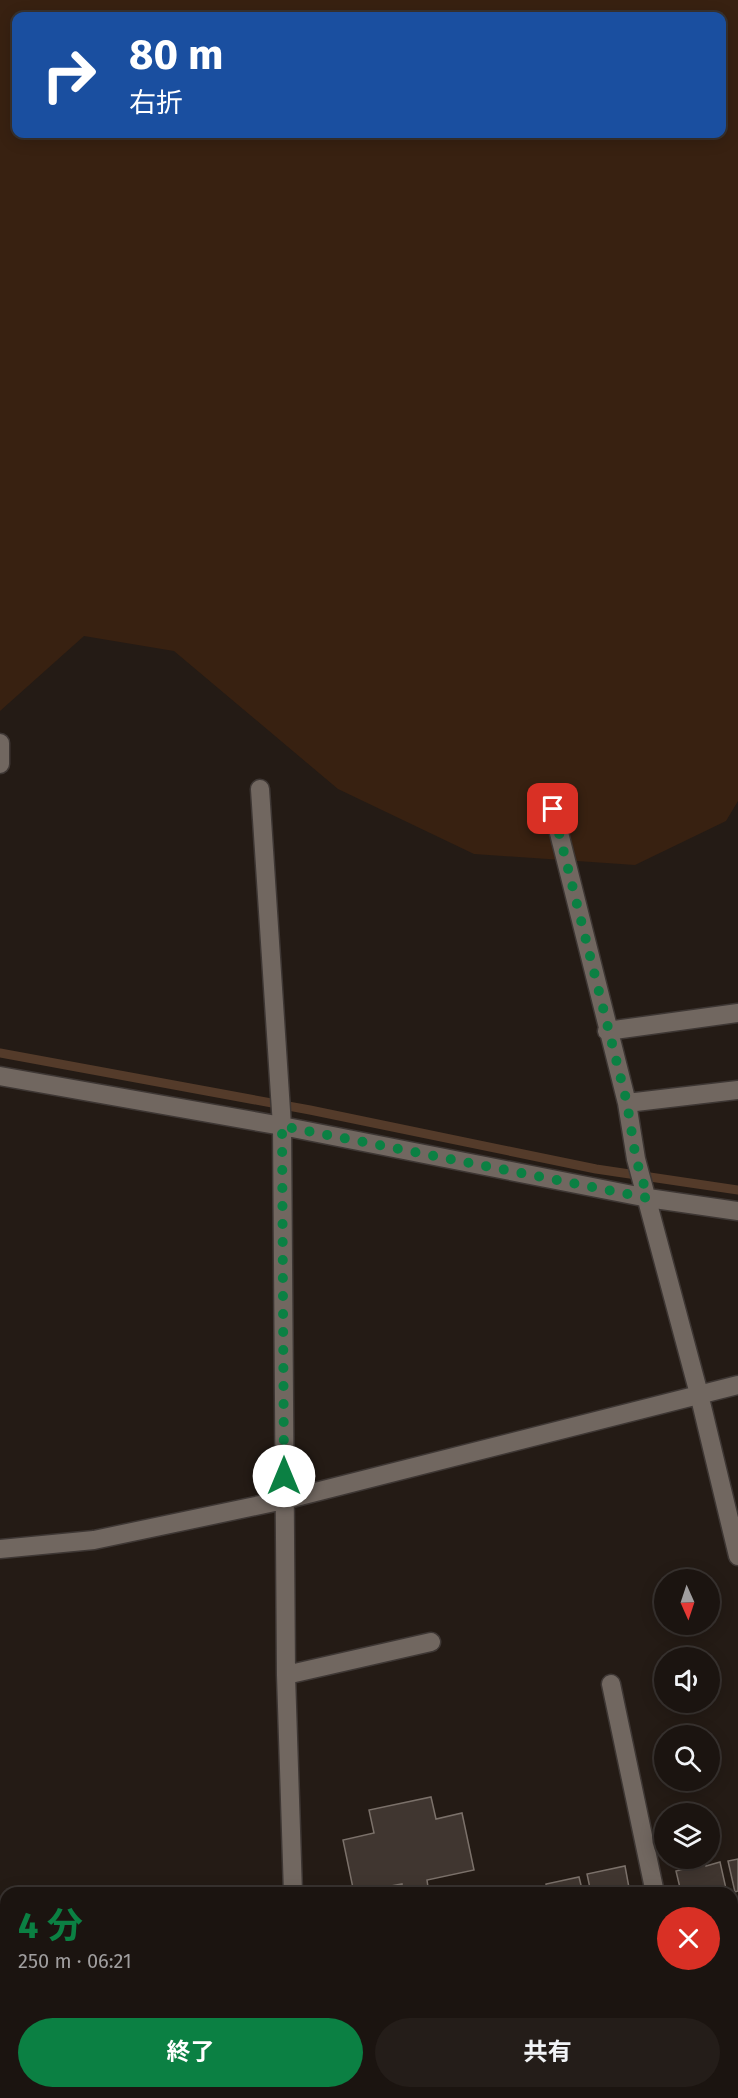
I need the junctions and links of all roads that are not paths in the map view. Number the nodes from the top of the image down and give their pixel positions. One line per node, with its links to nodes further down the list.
1 (0, 743): 2 (street)
2 (0, 764)
3 (260, 789): 10 (street)
4 (553, 809): 6 (street)
5 (738, 1013): 6 (street)
6 (607, 1031): 9 (street)
7 (0, 1076): 10 (street)
8 (738, 1090): 9 (street)
9 (627, 1103): 11 (street)
10 (282, 1126): 11 (street); 15 (street)
11 (648, 1198): 12 (street); 14 (street)
12 (738, 1211)
13 (738, 1385): 14 (street)
14 (699, 1394): 15 (street); 17 (street)
15 (284, 1500): 16 (street); 19 (street)
16 (0, 1549)
17 (738, 1556)
18 (431, 1642): 19 (street)
19 (286, 1675): 21 (street)
20 (611, 1684): 22 (street)
21 (293, 1887)
22 (654, 1887)

